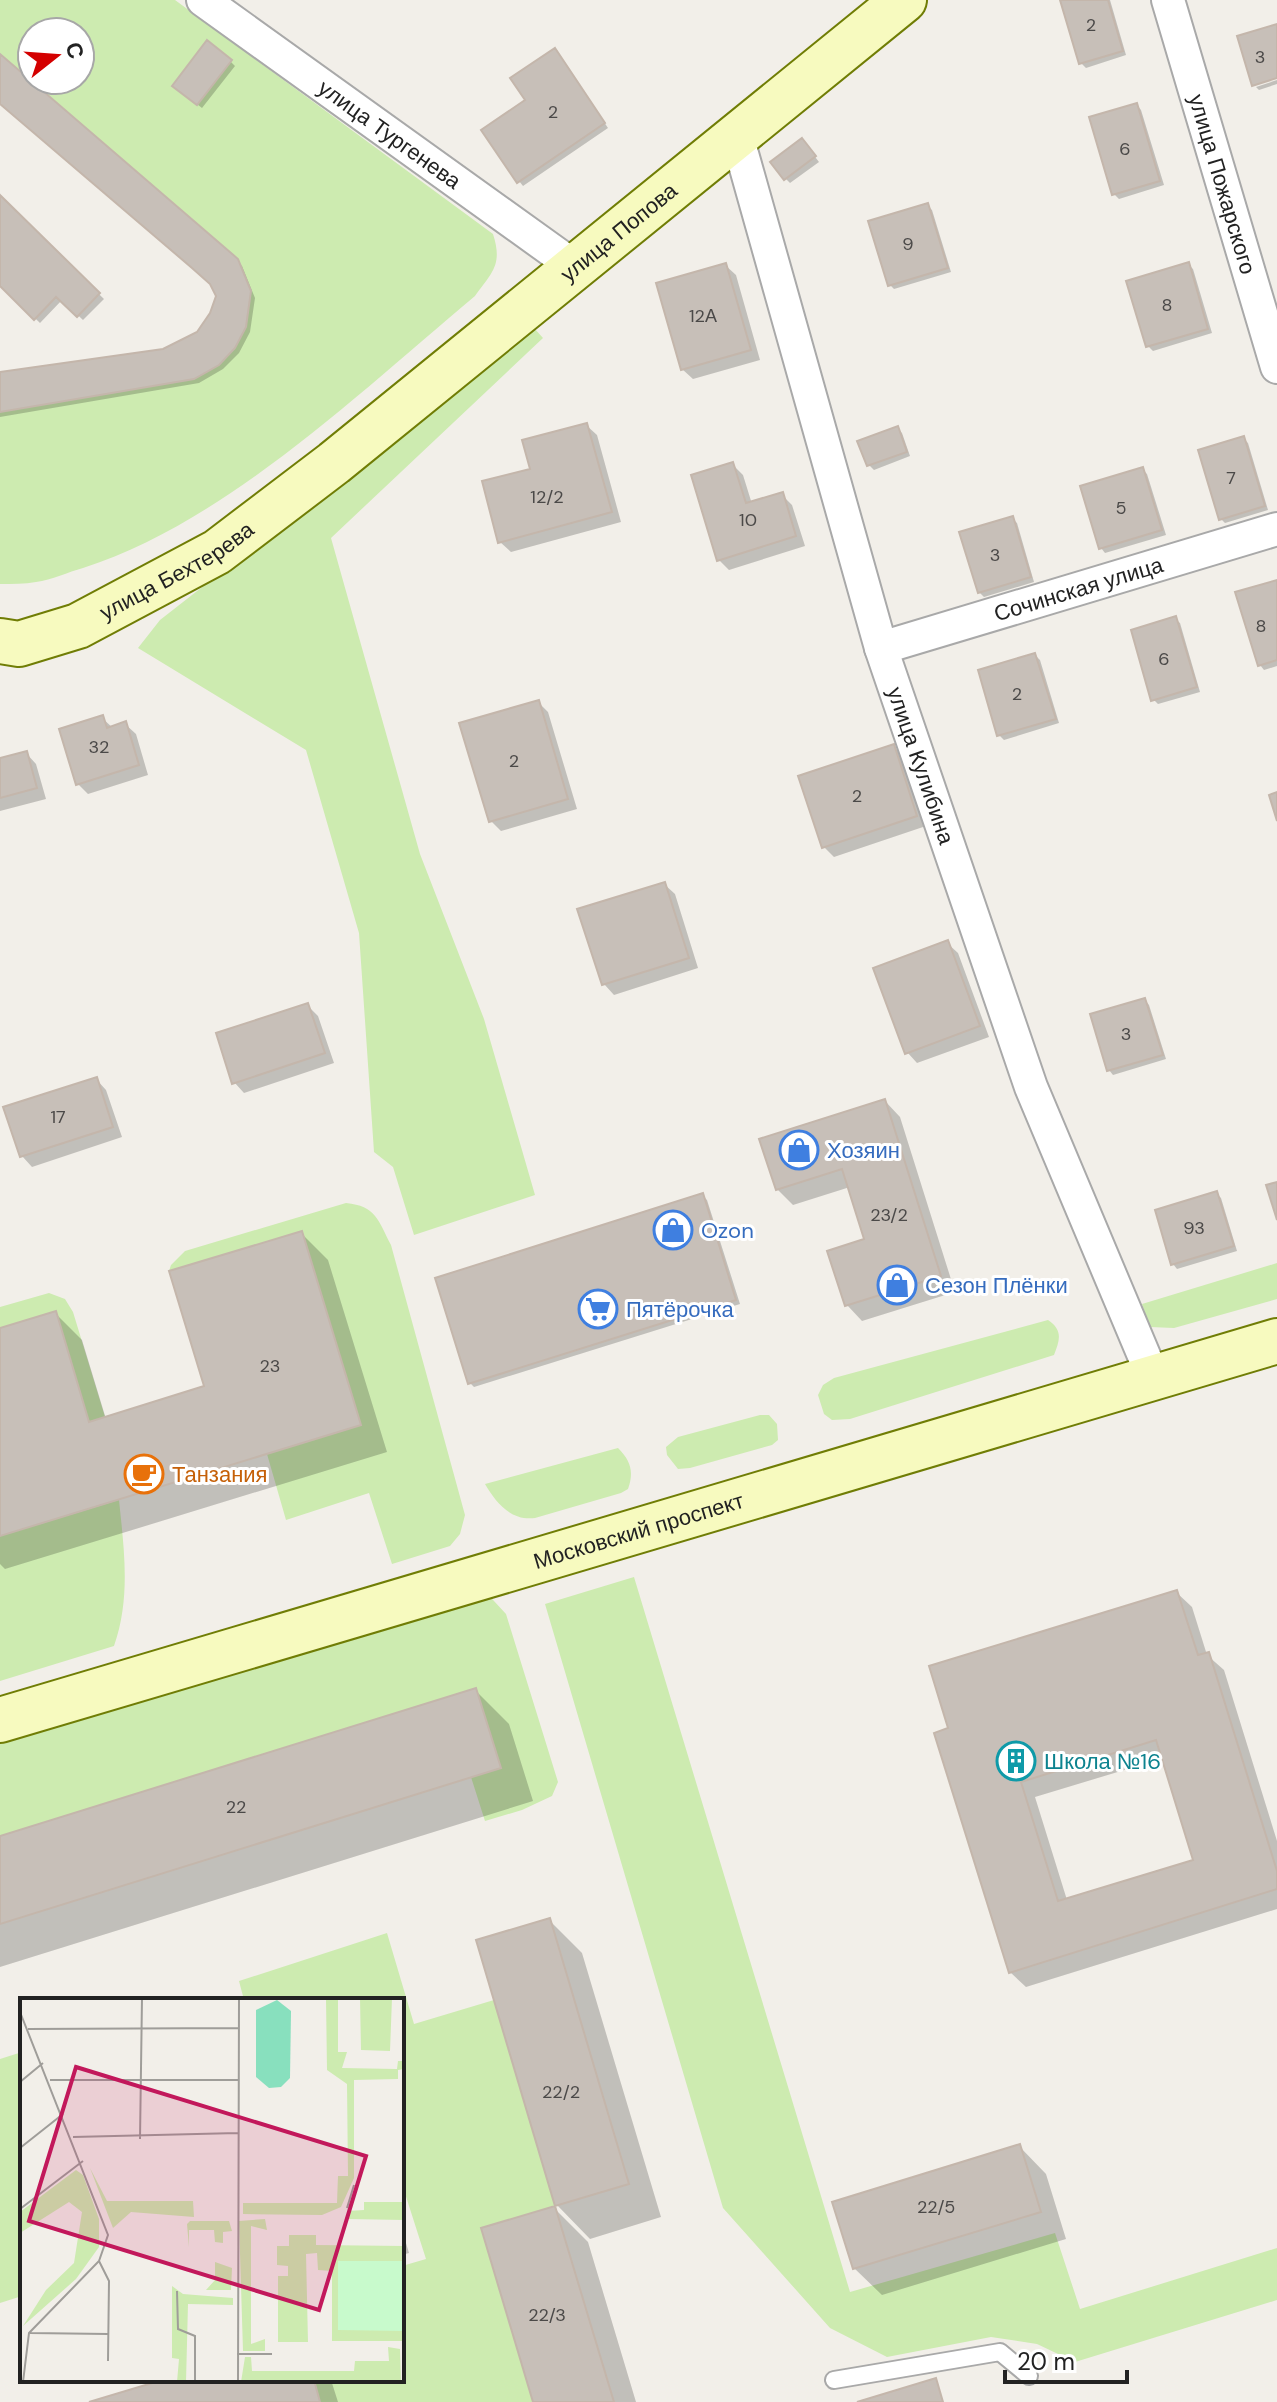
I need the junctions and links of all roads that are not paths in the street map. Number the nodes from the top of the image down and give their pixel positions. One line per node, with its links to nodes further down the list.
1 (203, 0): 5 (street, улица Тургенева)
2 (1168, 0): 6 (street, улица Пожарского)
3 (893, 3): 4 (street, улица Попова)
4 (737, 136): 5 (street, улица Попова); 10 (street, улица Кулибина)
5 (575, 267): 7 (street, улица Попова)
6 (1277, 367)
7 (334, 463): 9 (street, улица Бехтерева)
8 (1277, 529): 10 (street, Сочинская улица)
9 (0, 641)
10 (881, 648): 12 (street, улица Кулибина)
11 (1277, 1341): 12 (street, Московский проспект)
12 (1153, 1377): 13 (street, Московский проспект)
13 (0, 1720)
14 (1029, 2376): 15 (lane)
15 (834, 2380)

